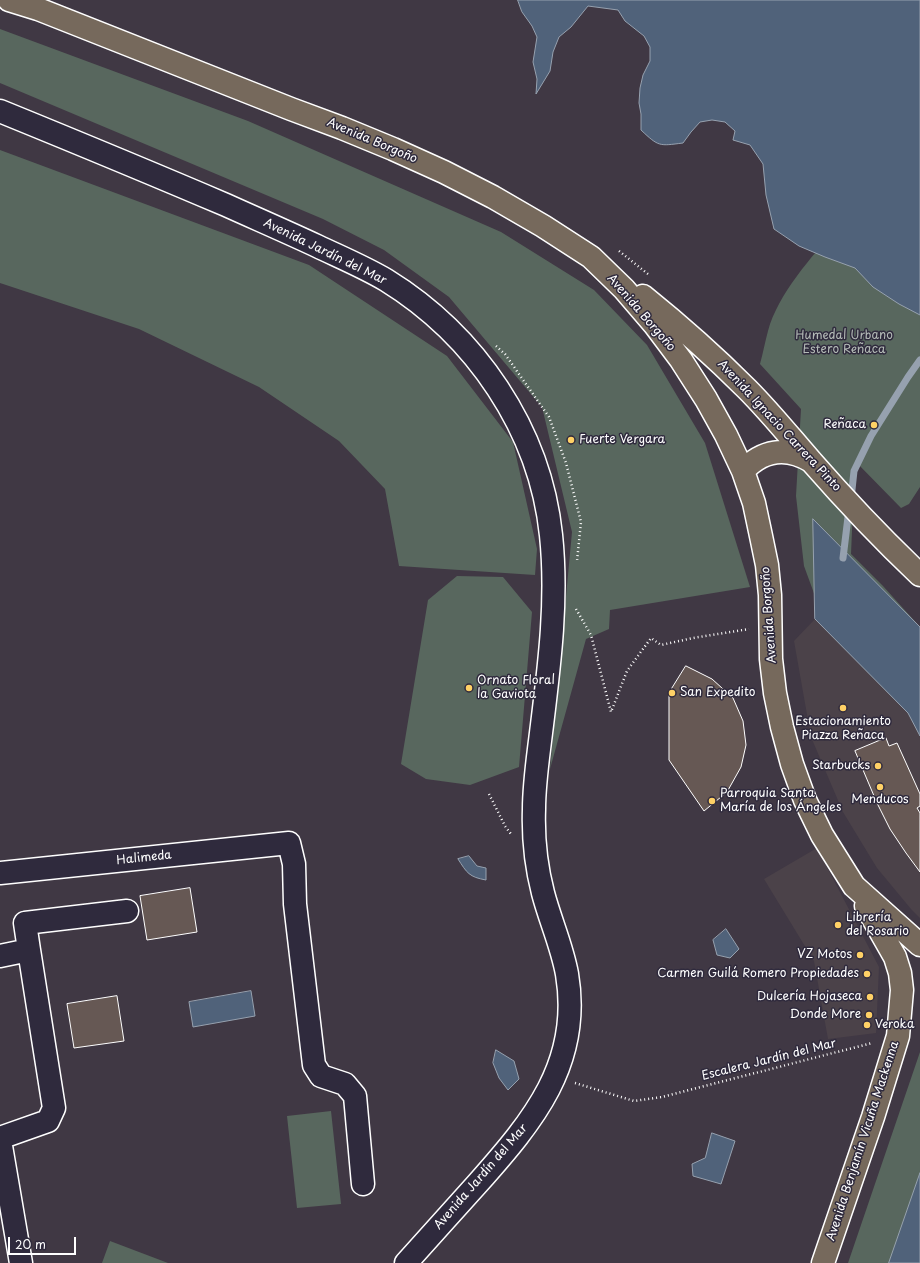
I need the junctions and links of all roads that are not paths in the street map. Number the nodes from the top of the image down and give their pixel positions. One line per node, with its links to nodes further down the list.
1 (10, 0): 3 (main road, Avenida Borgoño)
2 (0, 111): 16 (street, Avenida Jardín del Mar)
3 (591, 257): 4 (main road, Avenida Ignacio Carrera Pinto); 5 (main road, Avenida Borgoño)
4 (812, 462): 5 (main road); 6 (main road, Avenida Ignacio Carrera Pinto)
5 (743, 471): 8 (main road, Avenida Borgoño)
6 (920, 575)
7 (0, 873): 14 (street, Halimeda)
8 (854, 886): 10 (main road, Avenida Borgoño); 17 (main road, Avenida Benjamín Vicuña Mackenna)
9 (127, 911): 11 (street)
10 (920, 945)
11 (29, 950): 12 (street); 13 (street)
12 (0, 956)
13 (0, 1139): 15 (street)
14 (364, 1184)
15 (21, 1263)
16 (406, 1263)
17 (822, 1263)

